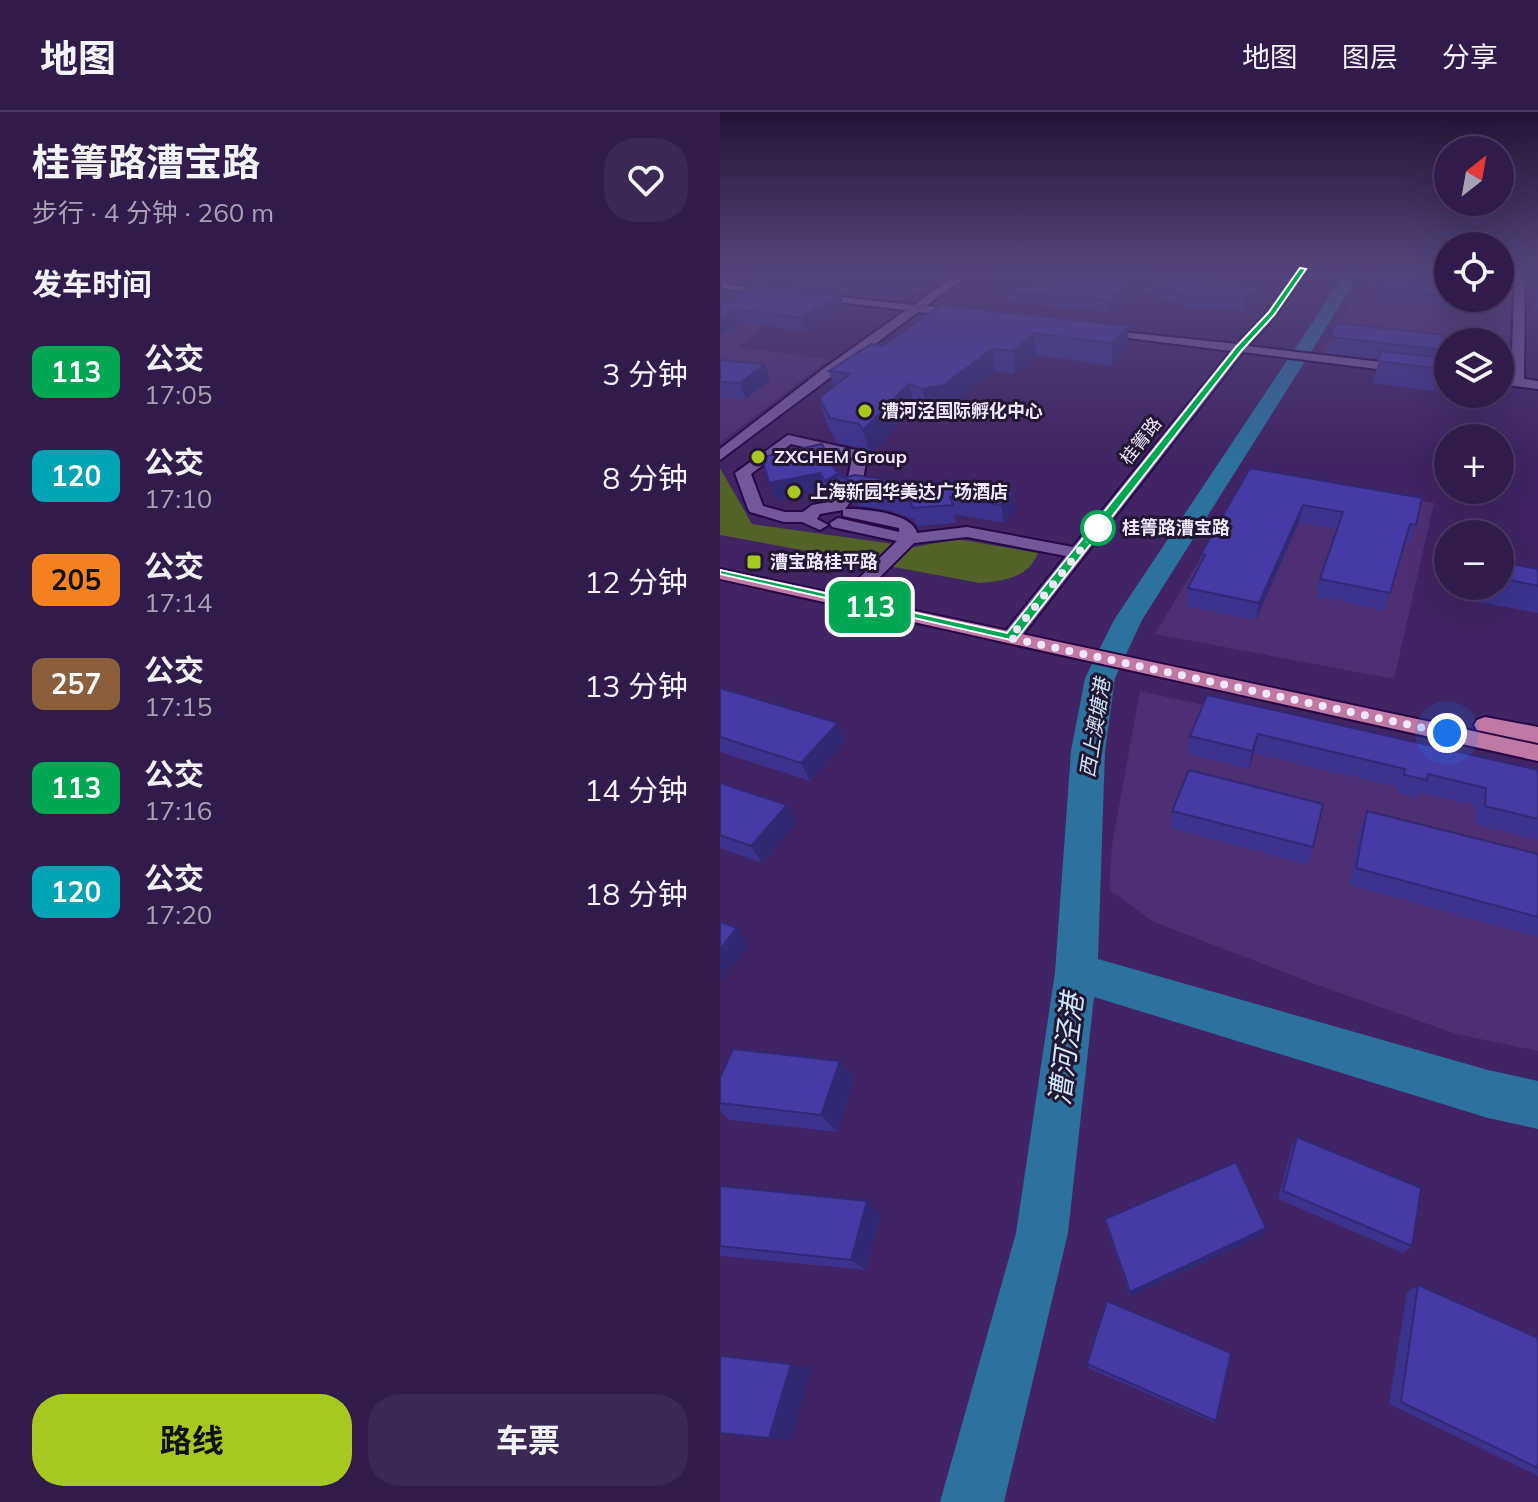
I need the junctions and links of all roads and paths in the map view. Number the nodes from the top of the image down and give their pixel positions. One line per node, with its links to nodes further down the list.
1 (882, 334): 10 (street)
2 (1123, 334): 5 (street)
3 (1253, 334): 5 (street, 桂箐路)
4 (1518, 334): 8 (street)
5 (1239, 349): 6 (street); 15 (street, 桂箐路)
6 (1434, 372)
7 (1514, 382): 8 (street)
8 (1517, 382): 9 (street)
9 (1538, 385)
10 (749, 433): 11 (street); 12 (street)
11 (788, 439): 13 (street); 13 (street)
12 (720, 456)
13 (845, 506): 14 (street)
14 (903, 545): 15 (street); 18 (street)
15 (1077, 553): 19 (street, 桂箐路)
16 (720, 561): 18 (main road)
17 (720, 574): 19 (main road)
18 (856, 591): 19 (main road)
19 (1015, 632): 20 (main road)
20 (1146, 661): 21 (main road); 22 (main road)
21 (1538, 735)
22 (1538, 753)

